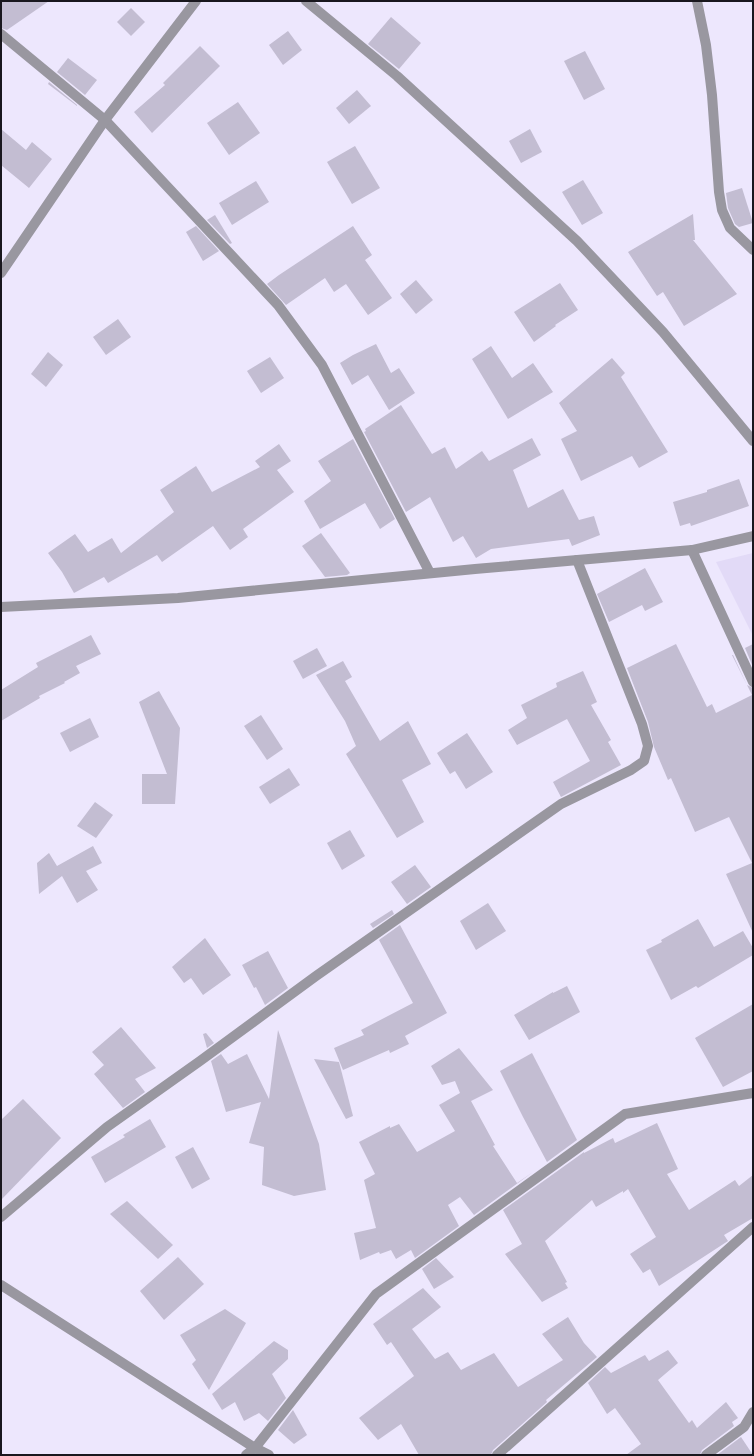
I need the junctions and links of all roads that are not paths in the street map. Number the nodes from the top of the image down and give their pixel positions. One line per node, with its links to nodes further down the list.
1 (196, 1): 5 (street)
2 (306, 1): 8 (street)
3 (697, 1): 6 (street)
4 (1, 34): 5 (street)
5 (105, 120): 7 (street); 12 (street)
6 (753, 250)
7 (1, 273)
8 (753, 441)
9 (753, 536): 10 (street)
10 (692, 550): 11 (street); 14 (street)
11 (577, 560): 12 (street); 16 (street)
12 (430, 573): 13 (street)
13 (1, 607)
14 (753, 682)
15 (753, 1093): 20 (street)
16 (1, 1217)
17 (753, 1227): 23 (street)
18 (1, 1285): 20 (street)
19 (753, 1412): 24 (street)
20 (255, 1448): 21 (street); 22 (street)
21 (246, 1455)
22 (269, 1455)
23 (497, 1455)
24 (706, 1455)

